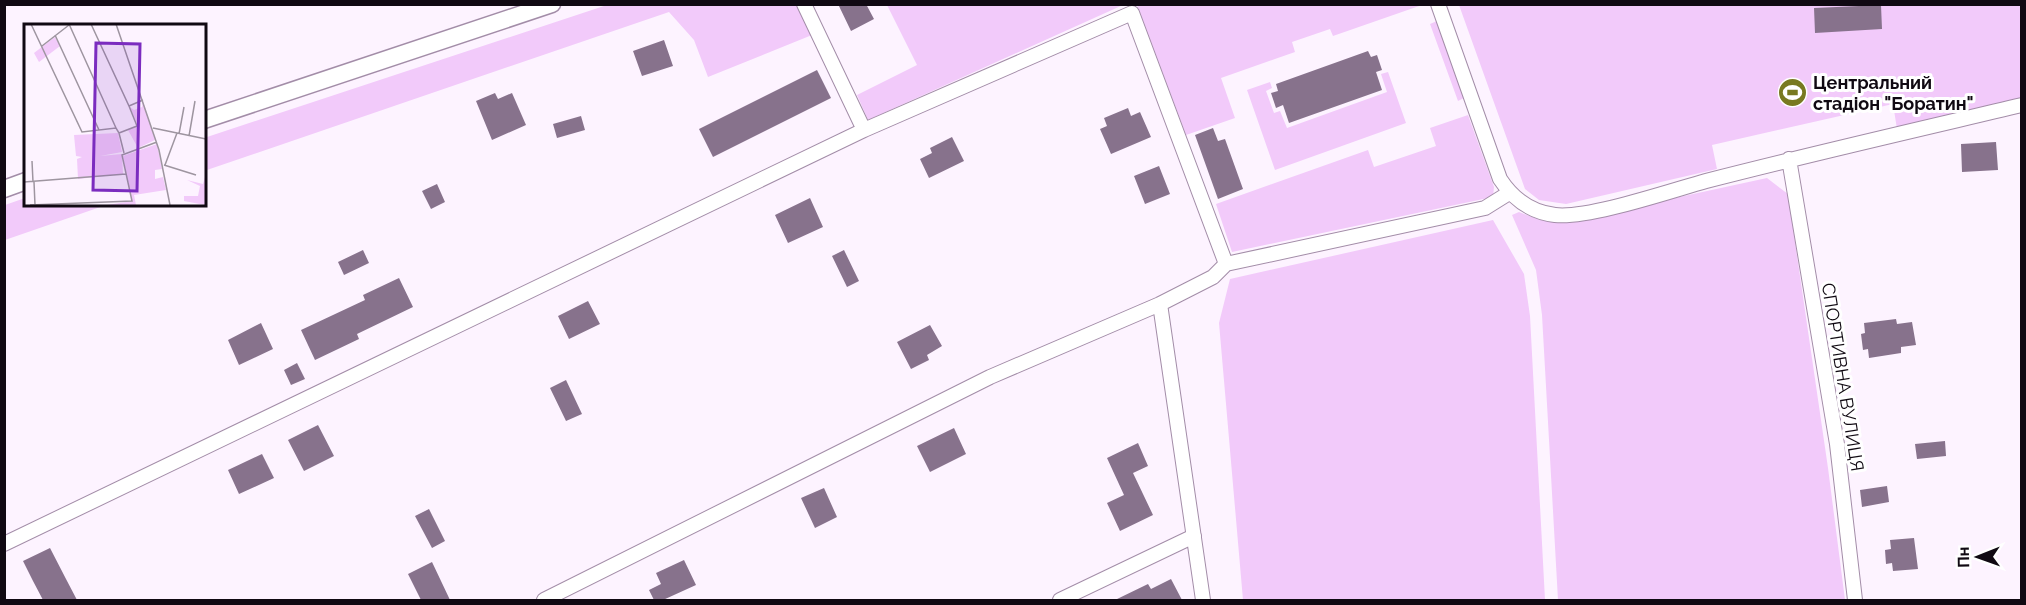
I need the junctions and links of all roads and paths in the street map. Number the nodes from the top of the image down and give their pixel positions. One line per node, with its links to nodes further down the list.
1 (552, 4): 5 (street)
2 (804, 4): 6 (street)
3 (1438, 4): 10 (street)
4 (2022, 105): 7 (street)
5 (206, 119)
6 (864, 130): 11 (street); 14 (street)
7 (1789, 159): 10 (street); 18 (street, СПОРТИВНА ВУЛИЦЯ)
8 (24, 182): 9 (street)
9 (4, 189)
10 (1509, 194): 11 (street)
11 (1226, 264): 12 (street)
12 (1160, 304): 13 (street); 15 (street)
13 (1194, 536): 16 (street); 17 (street)
14 (4, 544)
15 (544, 600)
16 (1060, 600)
17 (1203, 600)
18 (1855, 600)

